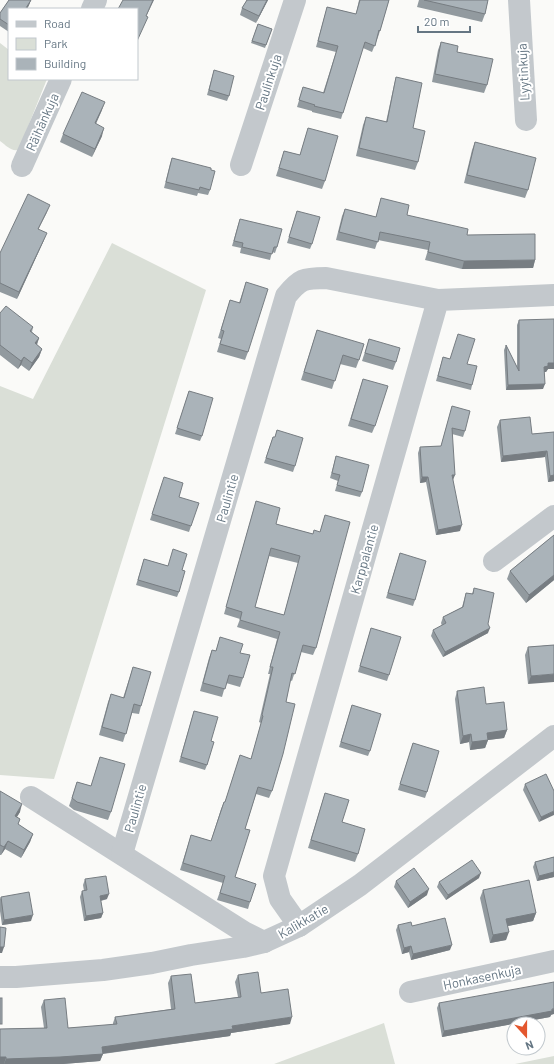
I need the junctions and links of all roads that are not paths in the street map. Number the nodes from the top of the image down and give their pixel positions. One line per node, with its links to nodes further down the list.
1 (295, 0): 5 (street, Paulinkuja)
2 (519, 0): 4 (street, Lyytinkuja)
3 (61, 80): 6 (street, Räihänkuja)
4 (526, 120)
5 (241, 165)
6 (22, 166)
7 (554, 295): 8 (street)
8 (438, 300): 13 (street, Paulintie); 14 (street, Karppalantie)
9 (554, 516): 10 (street)
10 (494, 561)
11 (554, 736): 14 (street, Kalikkatie)
12 (31, 797): 13 (street)
13 (122, 854): 15 (street)
14 (299, 926): 15 (street, Kalikkatie)
15 (264, 942): 17 (street, Kalikkatie)
16 (554, 961): 18 (street, Honkasenkuja)
17 (0, 977)
18 (410, 992)

